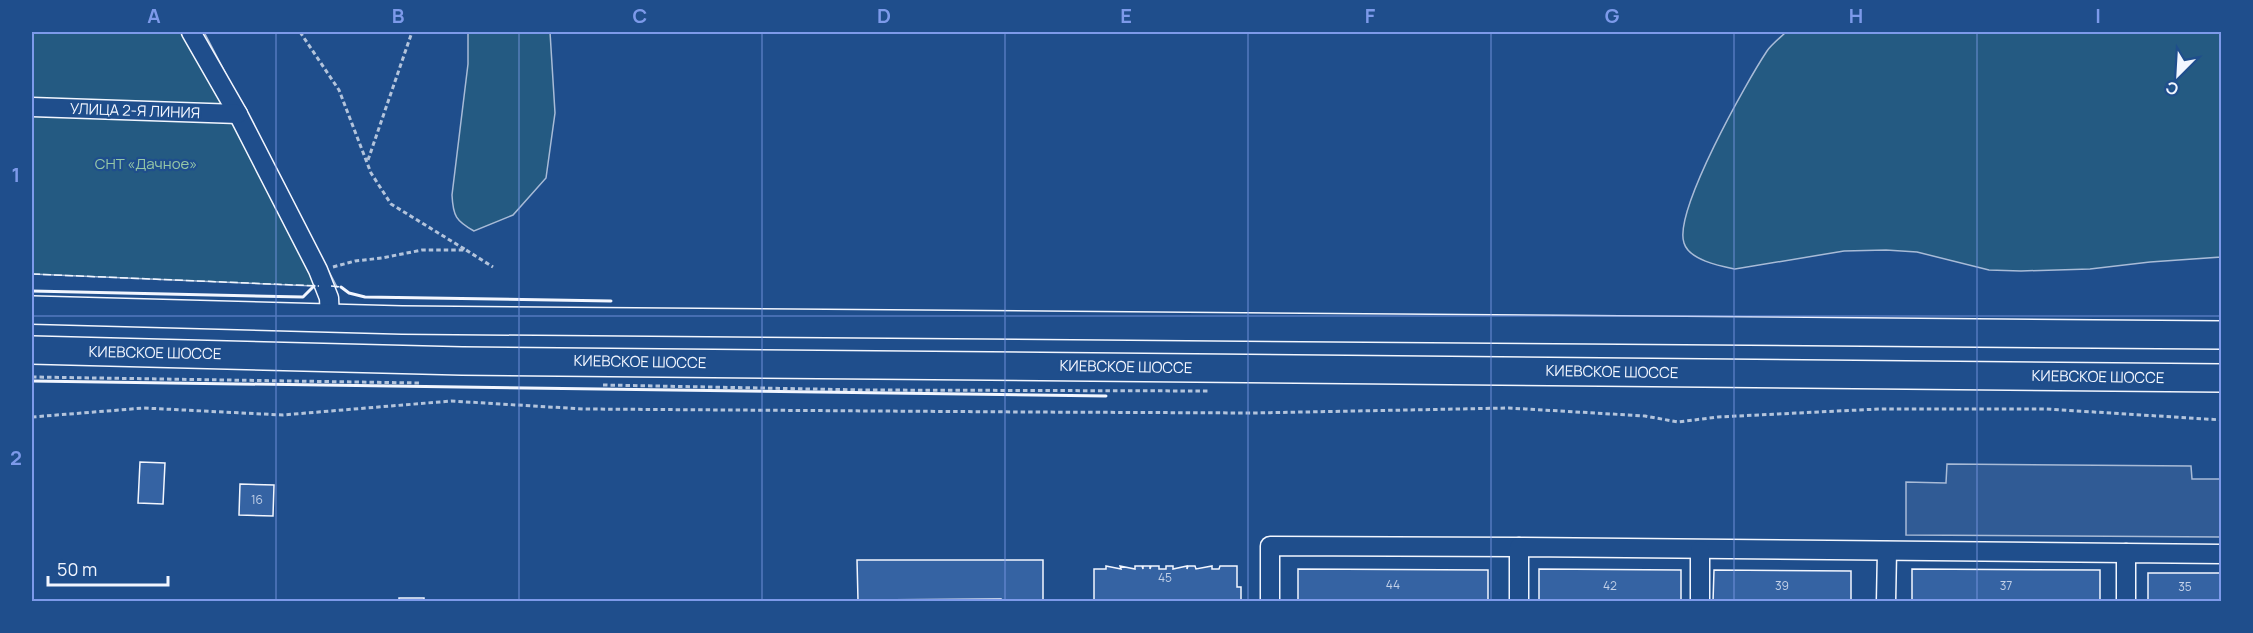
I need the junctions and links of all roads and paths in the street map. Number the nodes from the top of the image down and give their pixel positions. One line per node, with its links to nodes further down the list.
1 (191, 32): 5 (lane)
2 (300, 32): 6 (path)
3 (412, 32): 6 (path)
4 (32, 107): 5 (lane, УЛИЦА 2-Я ЛИНИЯ)
5 (238, 114): 9 (lane)
6 (367, 162): 7 (path)
7 (466, 250): 8 (path); 9 (path)
8 (493, 267)
9 (320, 275): 11 (lane)
10 (32, 310): 11 (highway)
11 (330, 319): 12 (highway)
12 (2222, 335)
13 (32, 350): 14 (highway, КИЕВСКОЕ ШОССЕ)
14 (2222, 378)
15 (32, 417): 16 (path)
16 (2222, 420)
17 (1519, 547): 18 (lane); 22 (lane); 23 (lane)
18 (1700, 550): 19 (lane); 24 (lane)
19 (1887, 552): 20 (lane); 25 (lane)
20 (2126, 553): 21 (lane); 26 (lane)
21 (2222, 554)
22 (1270, 602)
23 (1519, 602)
24 (1700, 602)
25 (1886, 602)
26 (2126, 602)

